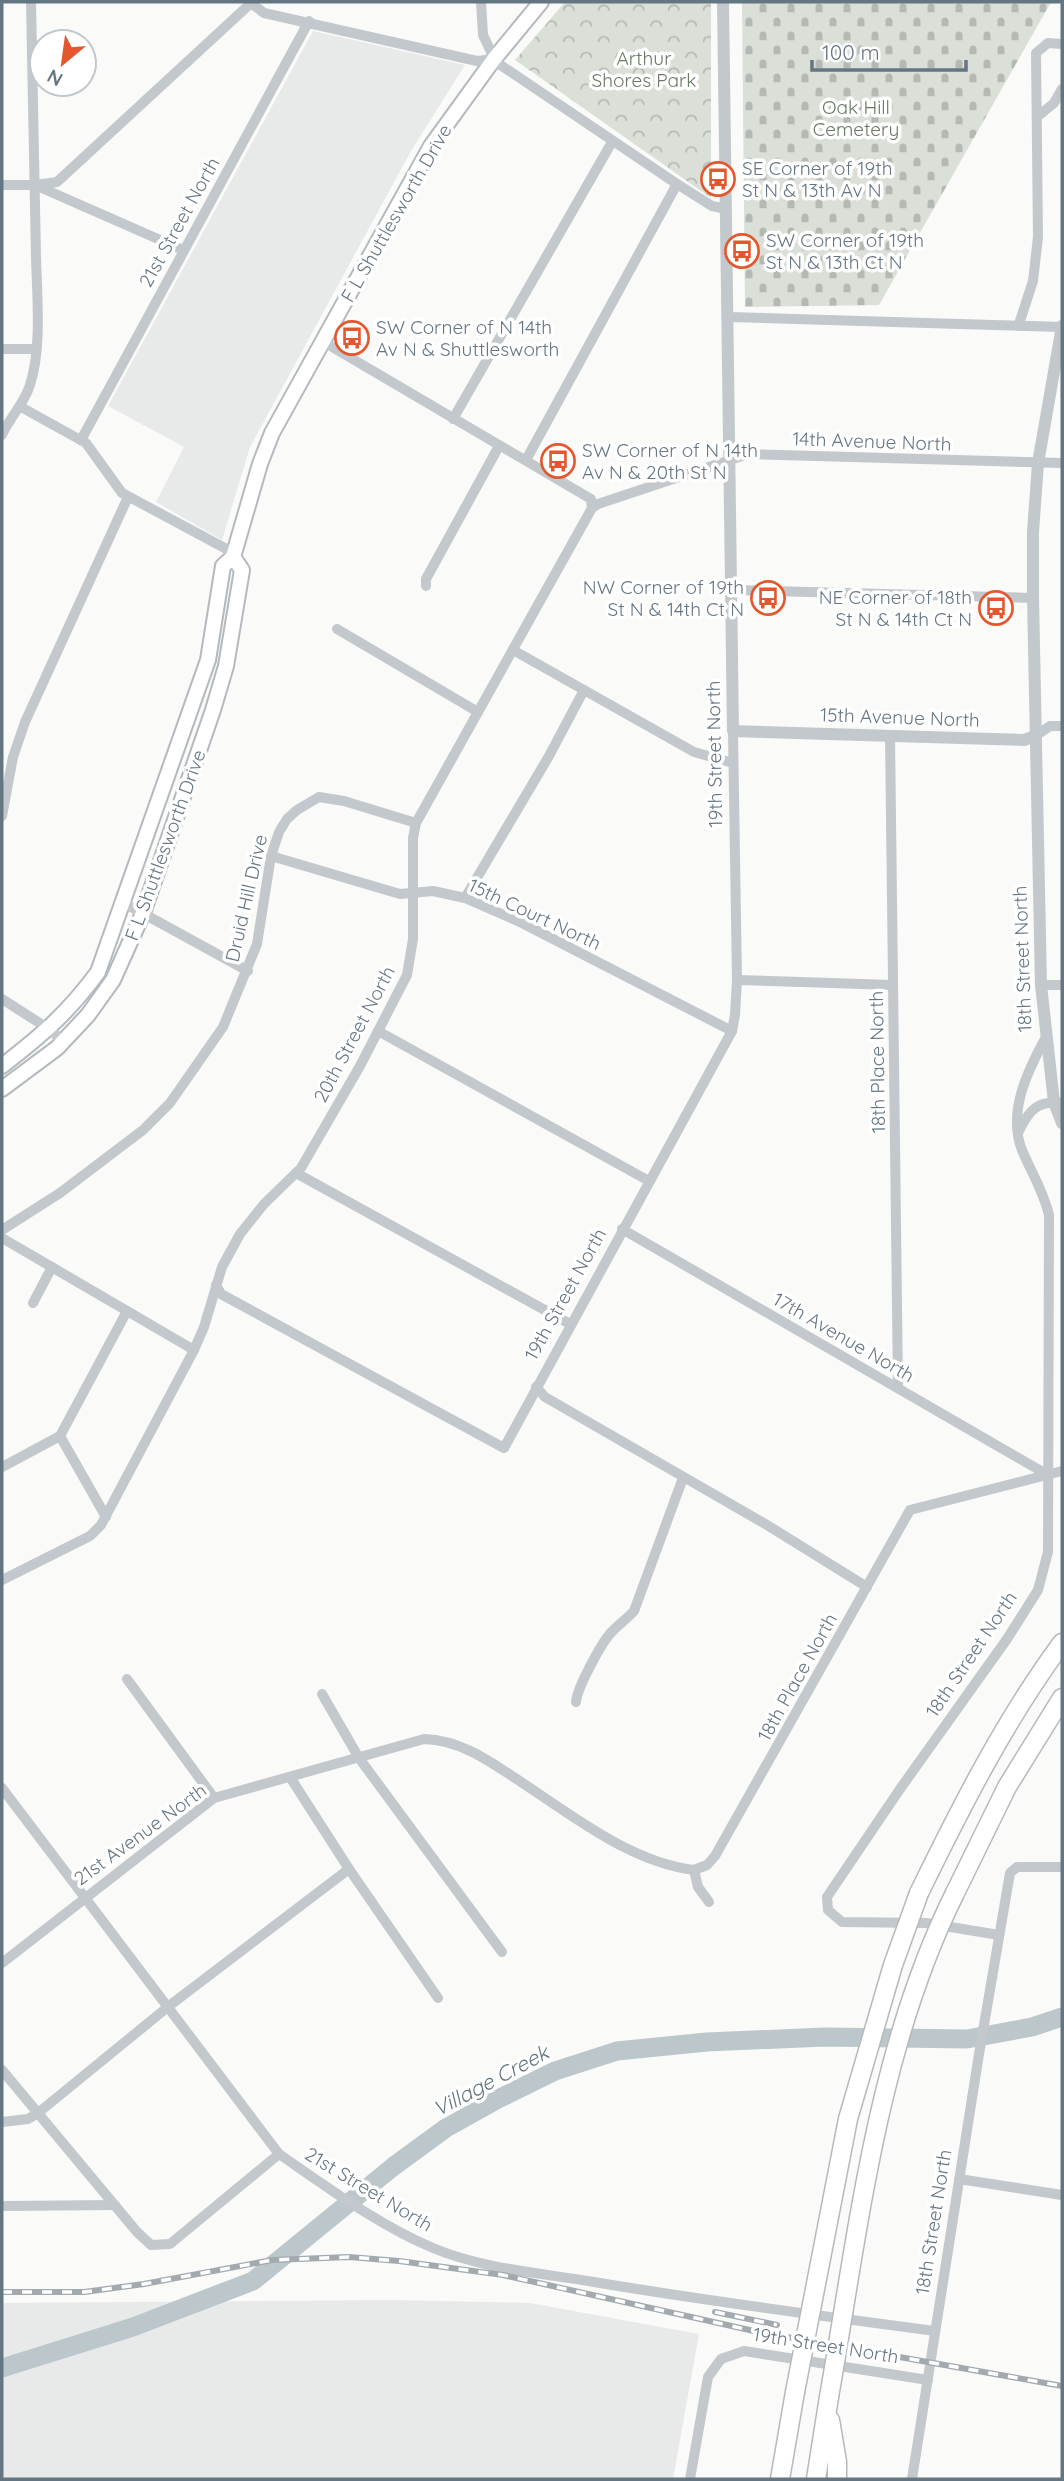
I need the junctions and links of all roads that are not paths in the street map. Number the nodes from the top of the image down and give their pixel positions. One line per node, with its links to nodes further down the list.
1 (31, 2): 14 (street)
2 (481, 2): 8 (street)
3 (541, 2): 8 (main road, F L Shuttlesworth Drive)
4 (723, 2): 15 (street, 19th Street North)
5 (251, 3): 6 (street); 14 (street)
6 (309, 21): 8 (street); 16 (street, 21st Street North)
7 (1062, 44): 10 (street)
8 (494, 59): 11 (street); 20 (main road, F L Shuttlesworth Drive)
9 (1062, 89): 10 (street)
10 (1037, 117): 18 (street)
11 (612, 142): 12 (street); 24 (street)
12 (677, 184): 15 (street); 28 (street)
13 (2, 185): 14 (street)
14 (35, 185): 16 (street); 22 (street)
15 (726, 209): 17 (street, 19th Street North)
16 (183, 250): 26 (street, 21st Street North)
17 (728, 317): 18 (street); 29 (street, 19th Street North)
18 (1019, 324): 19 (street)
19 (1062, 327): 30 (street, 18th Street North)
20 (322, 341): 24 (street); 34 (main road, F L Shuttlesworth Drive)
21 (2, 349): 22 (street)
22 (36, 349): 23 (street)
23 (21, 407): 25 (street); 26 (street)
24 (453, 419): 27 (street)
25 (2, 435)
26 (81, 440): 32 (street)
27 (499, 446): 28 (street); 35 (street)
28 (526, 460): 33 (street)
29 (730, 460): 30 (street, 14th Avenue North); 33 (street, 14th Avenue North); 36 (street, 19th Street North)
30 (1038, 463): 31 (street, 14th Avenue North); 37 (street, 18th Street North)
31 (1062, 463)
32 (128, 497): 34 (street); 47 (street)
33 (592, 508): 39 (street, 20th Street North)
34 (234, 555): 52 (main road, F L Shuttlesworth Drive); 53 (main road, F L Shuttlesworth Drive)
35 (426, 586)
36 (732, 590): 37 (street); 43 (street, 19th Street North)
37 (1033, 598): 45 (street, 18th Street North)
38 (337, 629): 41 (street)
39 (513, 650): 40 (street); 41 (street, 20th Street North)
40 (584, 690): 46 (street); 51 (street)
41 (478, 712): 48 (street, 20th Street North)
42 (1062, 726): 45 (street, 15th Avenue North)
43 (733, 731): 44 (street, 15th Avenue North); 46 (street, 19th Street North)
44 (890, 736): 45 (street, 15th Avenue North); 56 (street, 18th Place North)
45 (1035, 736): 57 (street, 18th Street North)
46 (733, 763): 55 (street, 19th Street North)
47 (2, 816)
48 (416, 824): 49 (street, Druid Hill Drive); 50 (street, 20th Street North)
49 (271, 856): 50 (street, 15th Court North); 54 (street, Druid Hill Drive)
50 (414, 894): 51 (street, 15th Court North); 61 (street, 20th Street North)
51 (465, 898): 62 (street, 15th Court North)
52 (124, 903): 53 (street); 60 (main road, F L Shuttlesworth Drive)
53 (144, 913): 54 (street); 64 (main road, F L Shuttlesworth Drive)
54 (248, 971): 73 (street, Druid Hill Drive)
55 (737, 980): 56 (street); 62 (street, 19th Street North)
56 (893, 985): 82 (street, 18th Place North)
57 (1041, 985): 58 (street); 63 (street, 18th Street North)
58 (1062, 985)
59 (2, 999): 60 (street)
60 (50, 1029): 64 (street); 65 (main road, F L Shuttlesworth Drive)
61 (378, 1031): 70 (street, 20th Street North); 71 (street)
62 (732, 1031): 71 (street, 19th Street North)
63 (1046, 1037): 67 (street); 69 (street, 18th Street North)
64 (63, 1041): 66 (main road, F L Shuttlesworth Drive)
65 (2, 1066)
66 (2, 1089)
67 (1058, 1103): 68 (street); 69 (street)
68 (1062, 1123)
69 (1019, 1131): 86 (street, 18th Street North)
70 (296, 1173): 76 (street, 20th Street North); 79 (street)
71 (649, 1181): 72 (street, 19th Street North)
72 (622, 1229): 79 (street, 19th Street North); 82 (street, 17th Avenue North)
73 (2, 1230)
74 (2, 1238): 75 (street)
75 (52, 1267): 77 (street); 78 (street)
76 (216, 1285): 80 (street, 20th Street North); 81 (street, 19th Street North)
77 (33, 1303)
78 (127, 1311): 80 (street); 83 (street)
79 (570, 1324): 81 (street, 19th Street North)
80 (194, 1350): 88 (street, 20th Street North)
81 (536, 1387): 87 (street)
82 (898, 1388): 86 (street, 17th Avenue North)
83 (60, 1436): 84 (street); 88 (street)
84 (2, 1467)
85 (1062, 1471): 86 (street, 18th Place North)
86 (1048, 1475): 90 (street, 18th Place North); 105 (street, 18th Street North)
87 (683, 1478): 90 (street); 95 (street)
88 (106, 1517): 89 (street, 20th Street North)
89 (2, 1580)
90 (867, 1587): 102 (street, 18th Place North)
91 (1062, 1643): 121 (highway, bridge)
92 (127, 1679): 99 (street)
93 (322, 1694): 96 (street)
94 (1062, 1698): 120 (highway, bridge)
95 (576, 1702)
96 (359, 1758): 97 (street, 21st Avenue North); 102 (street, 21st Avenue North); 106 (street)
97 (290, 1777): 99 (street, 21st Avenue North); 101 (street)
98 (2, 1788): 103 (street, 21st Street North)
99 (214, 1798): 103 (street, 21st Avenue North)
100 (1062, 1867): 105 (street, 18th Street North)
101 (349, 1869): 108 (street); 109 (street)
102 (694, 1870): 104 (street)
103 (84, 1896): 107 (street, 21st Avenue North); 109 (street, 21st Street North)
104 (709, 1902)
105 (999, 1935): 114 (street, 18th Street North)
106 (502, 1952)
107 (2, 1963)
108 (438, 1998)
109 (169, 2006): 111 (street); 113 (street, 21st Street North)
110 (2, 2070): 111 (street)
111 (38, 2113): 112 (street); 116 (street)
112 (2, 2122)
113 (279, 2154): 116 (street); 118 (street, 21st Street North)
114 (959, 2179): 115 (street); 118 (street, 18th Street North)
115 (1062, 2194)
116 (115, 2205): 117 (street)
117 (2, 2206)
118 (935, 2331): 119 (street, 18th Street North)
119 (928, 2379): 122 (street, 19th Street North); 125 (street, 18th Street North)
120 (829, 2402): 123 (highway); 124 (highway)
121 (780, 2477)
122 (690, 2479)
123 (816, 2479)
124 (836, 2479)
125 (912, 2479)

